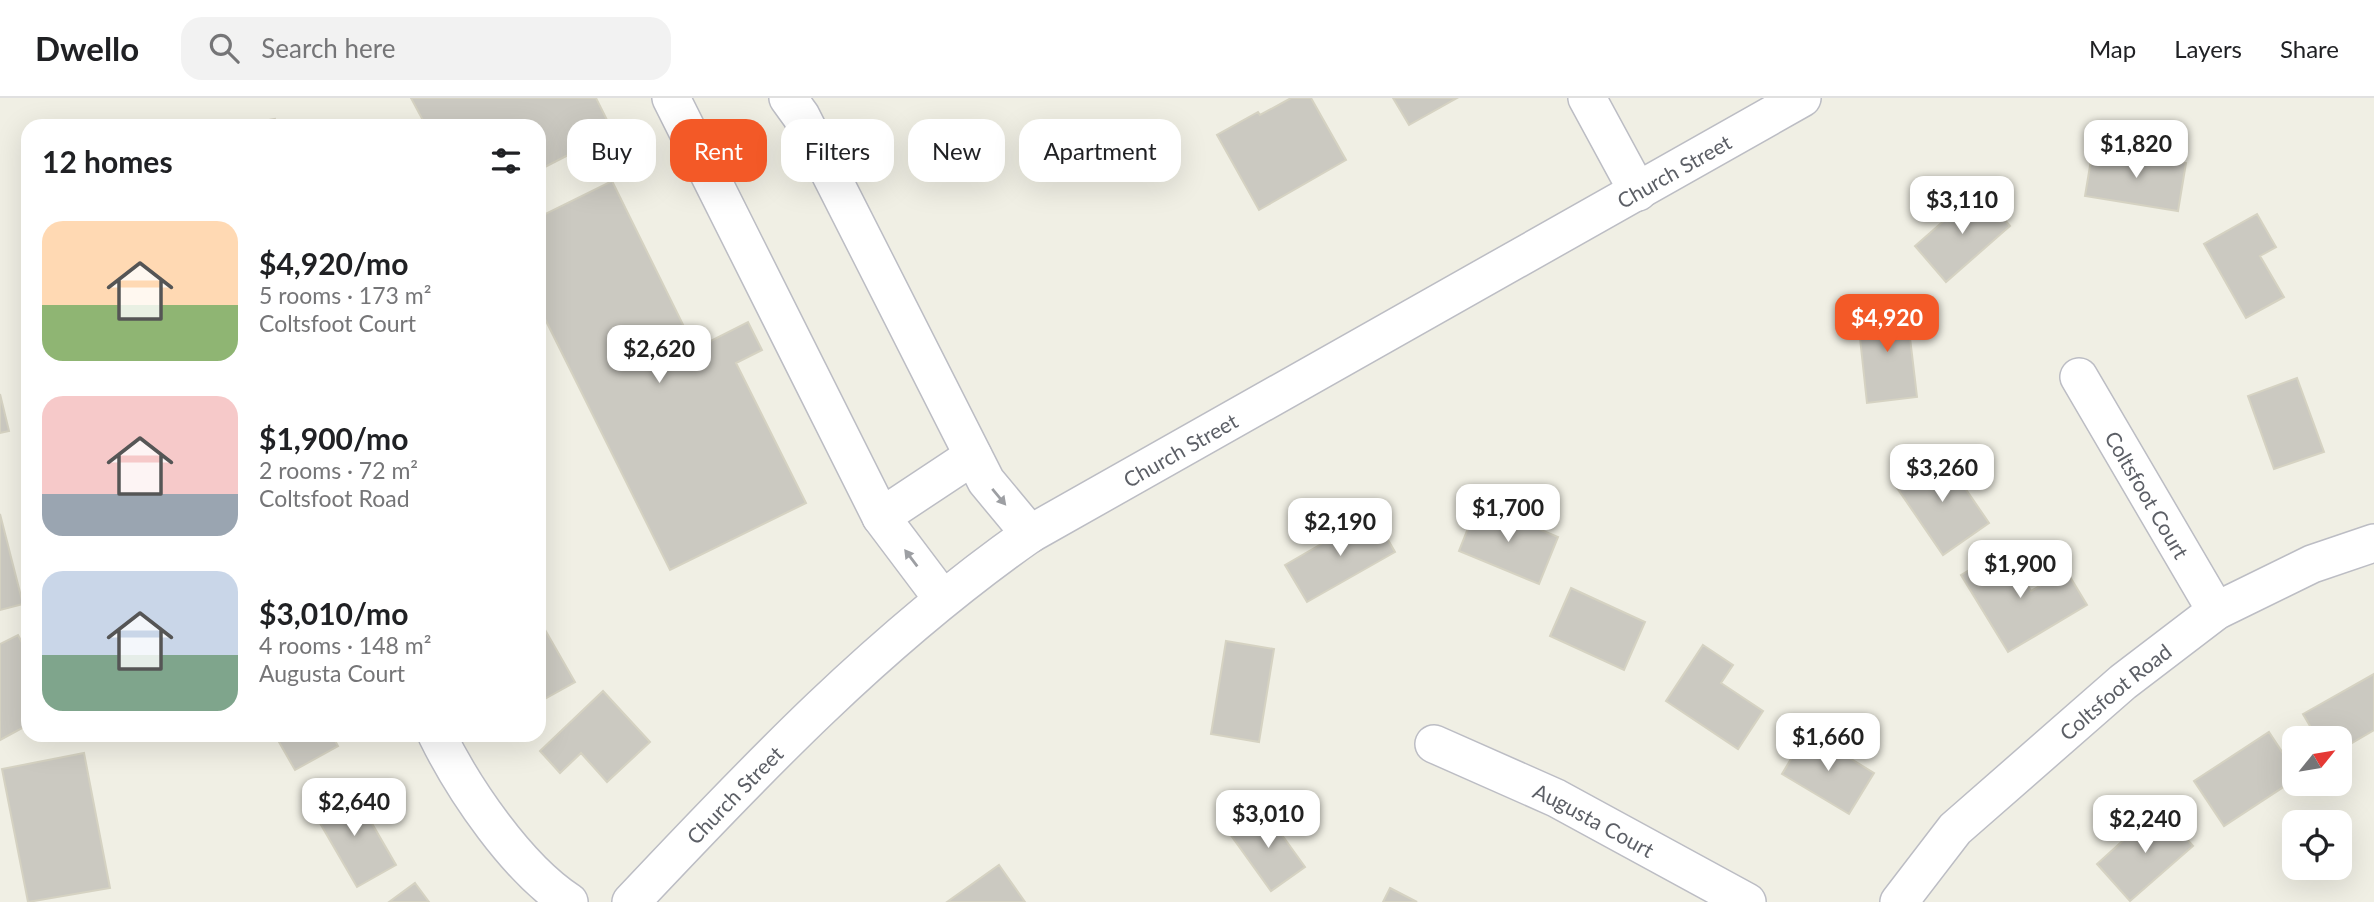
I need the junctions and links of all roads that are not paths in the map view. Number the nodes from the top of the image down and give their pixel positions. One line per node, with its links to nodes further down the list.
1 (671, 98): 8 (street)
2 (788, 98): 7 (street)
3 (1587, 98): 5 (street)
4 (1802, 98): 5 (street, Church Street)
5 (1638, 192): 9 (street, Church Street)
6 (2079, 377): 12 (street, Coltsfoot Court)
7 (973, 456): 8 (street); 9 (street, one-way to 9)
8 (881, 517): 11 (street, one-way to 8)
9 (1030, 534): 11 (street, Church Street)
10 (2374, 543): 12 (street, Coltsfoot Road)
11 (942, 598): 16 (street, Church Street)
12 (2216, 611): 18 (street, Coltsfoot Road)
13 (441, 742): 15 (street)
14 (1434, 744): 17 (street, Augusta Court)
15 (569, 902)
16 (631, 902)
17 (1747, 902)
18 (1899, 902)

